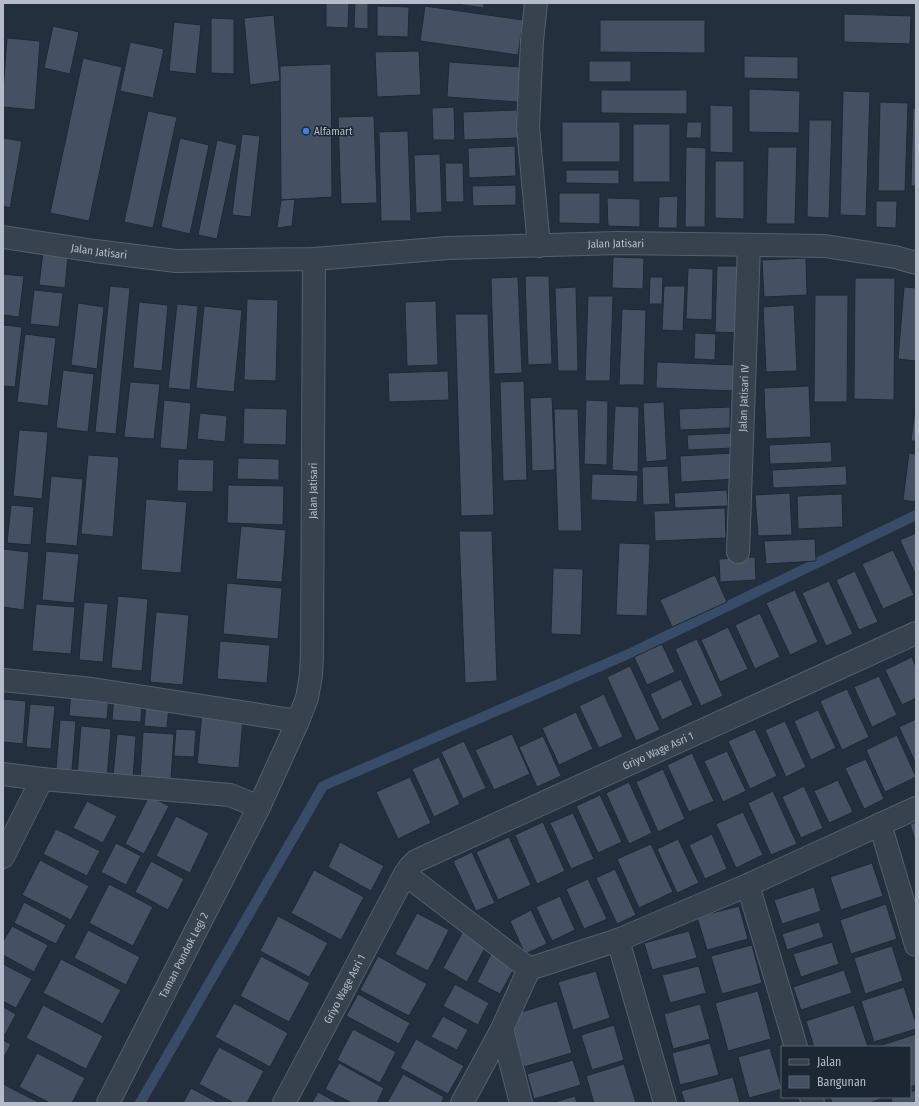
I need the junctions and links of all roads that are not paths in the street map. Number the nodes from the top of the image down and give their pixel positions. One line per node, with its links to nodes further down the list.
1 (536, 3): 4 (street)
2 (3, 237): 5 (street, Jalan Jatisari)
3 (749, 245): 4 (street, Jalan Jatisari); 6 (street, Jalan Jatisari); 7 (street, Jalan Jatisari IV)
4 (539, 246): 5 (street, Jalan Jatisari)
5 (314, 259): 10 (street, Jalan Jatisari)
6 (916, 263)
7 (738, 552)
8 (916, 633): 17 (street, Griyo Wage Asri 1)
9 (3, 680): 10 (street)
10 (298, 721): 13 (street, Taman Pondok Legi 2)
11 (3, 774): 12 (street)
12 (42, 779): 13 (street); 16 (street)
13 (259, 808): 24 (street, Taman Pondok Legi 2)
14 (916, 808): 15 (street)
15 (880, 824): 18 (street); 20 (street)
16 (3, 857)
17 (405, 874): 21 (street); 25 (street, Griyo Wage Asri 1)
18 (748, 886): 19 (street); 23 (street)
19 (618, 940): 21 (street); 28 (street)
20 (916, 945)
21 (529, 969): 22 (street)
22 (502, 1029): 26 (street); 27 (street)
23 (796, 1046)
24 (108, 1103)
25 (284, 1103)
26 (462, 1103)
27 (521, 1103)
28 (665, 1103)

